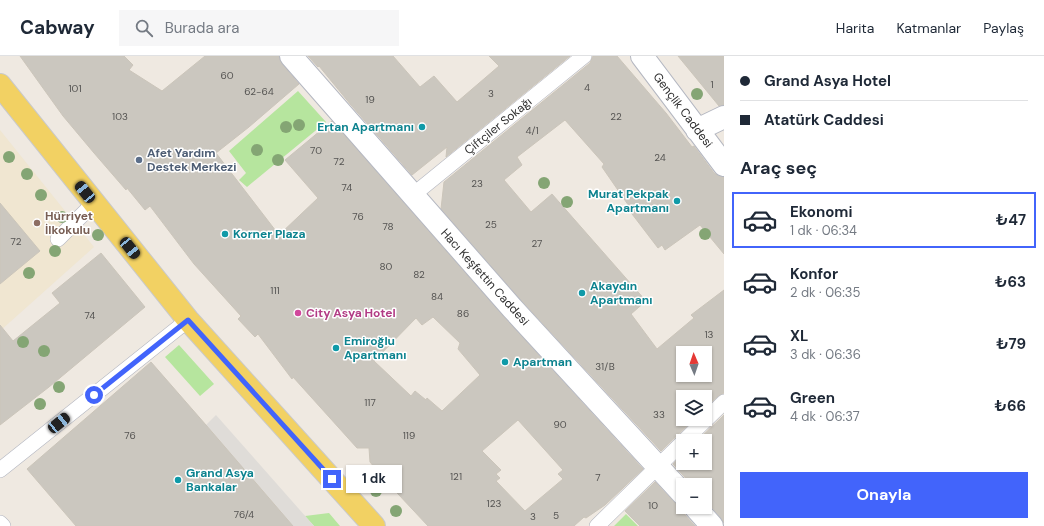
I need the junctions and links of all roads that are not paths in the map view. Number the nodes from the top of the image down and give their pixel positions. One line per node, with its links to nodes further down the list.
1 (291, 56): 8 (street, Hacı Keşfettin Caddesi)
2 (584, 56): 8 (lane, Çiftçiler Sokağı)
3 (642, 56): 6 (street, Gençlik Caddesi)
4 (0, 85): 9 (main road)
5 (724, 117): 6 (street)
6 (697, 130): 7 (street, Gençlik Caddesi)
7 (724, 165)
8 (413, 196): 15 (street, Hacı Keşfettin Caddesi)
9 (94, 203): 10 (lane); 11 (main road)
10 (58, 239)
11 (188, 320): 16 (lane); 21 (main road)
12 (724, 402): 13 (lane)
13 (692, 434)
14 (676, 450): 15 (lane)
15 (658, 467): 17 (street, Hacı Keşfettin Caddesi); 22 (lane)
16 (0, 470)
17 (676, 486)
18 (701, 514): 23 (street)
19 (0, 523): 20 (lane)
20 (2, 526)
21 (374, 526)
22 (597, 526)
23 (712, 526)

